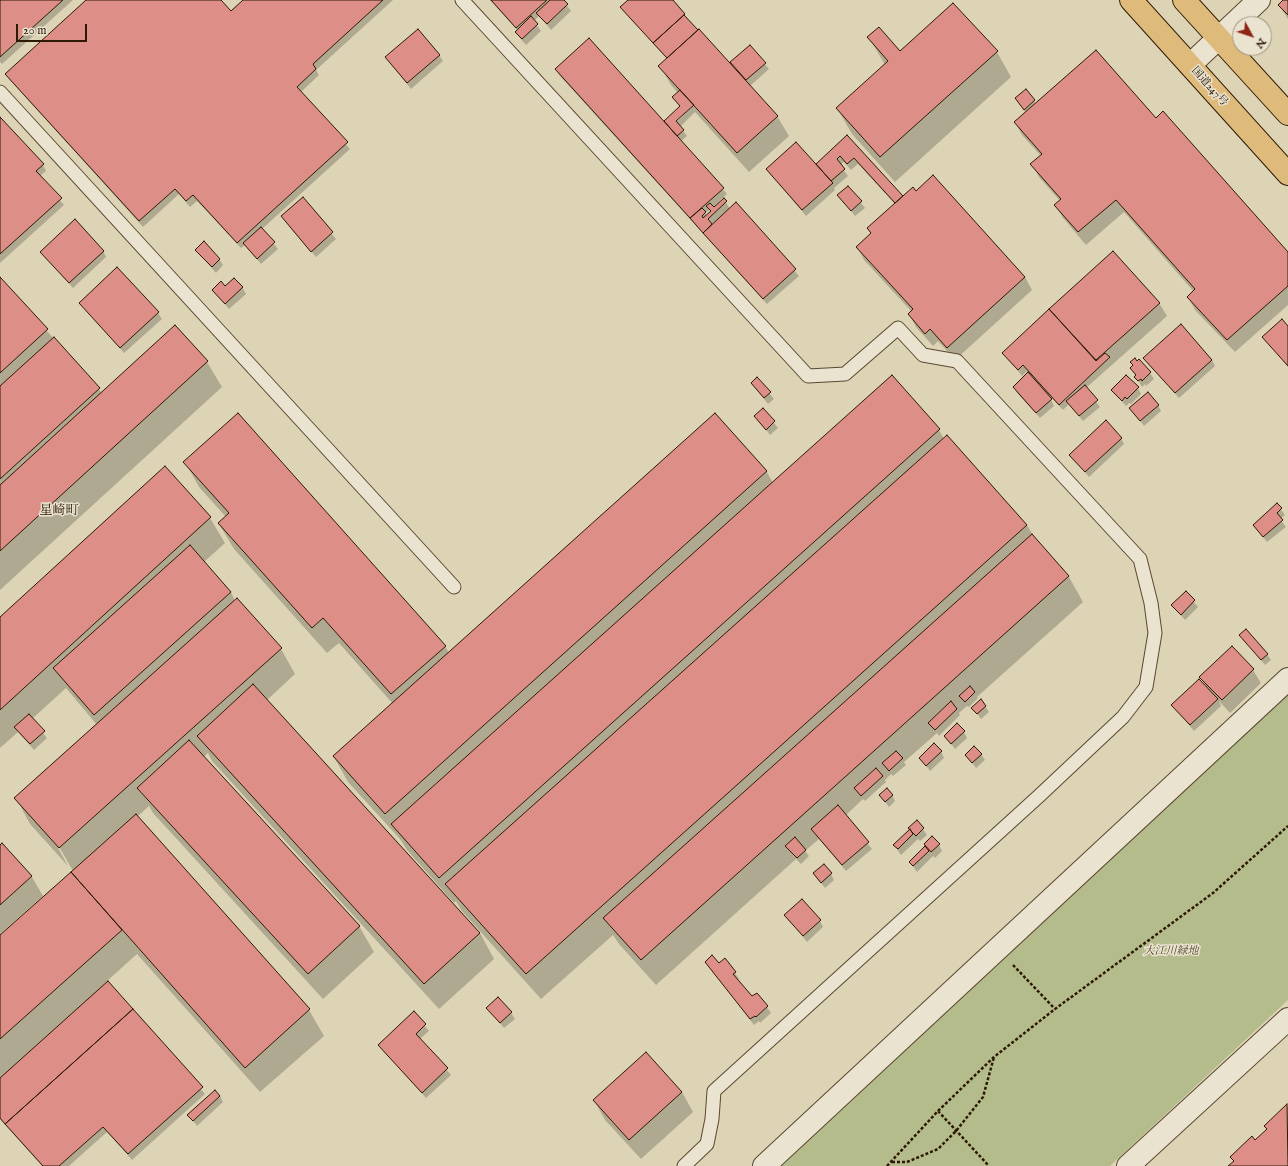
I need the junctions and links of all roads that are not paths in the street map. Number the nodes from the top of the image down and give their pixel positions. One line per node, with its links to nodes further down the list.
1 (462, 0): 13 (lane)
2 (1131, 0): 6 (highway, 国道247号)
3 (1184, 0): 5 (highway)
4 (1259, 0): 5 (street)
5 (1218, 37): 6 (street); 8 (highway)
6 (1190, 65): 9 (highway, 国道247号)
7 (0, 92): 10 (lane)
8 (1288, 114)
9 (1288, 174)
10 (454, 587)
11 (1288, 679): 14 (street)
12 (1288, 1019): 15 (street)
13 (684, 1166)
14 (764, 1166)
15 (1128, 1166)

